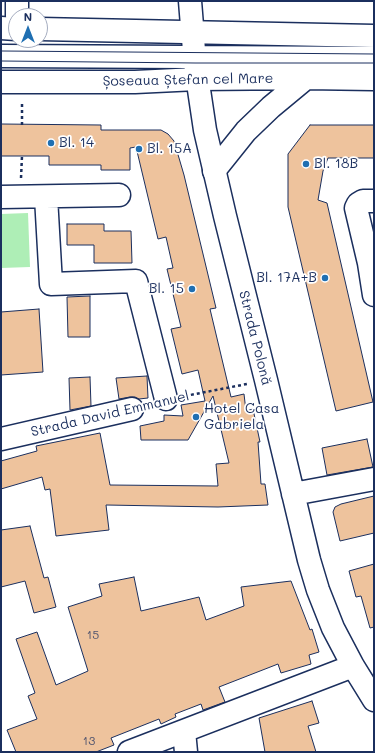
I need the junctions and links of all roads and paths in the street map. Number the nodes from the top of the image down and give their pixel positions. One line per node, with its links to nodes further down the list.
1 (190, 1): 3 (street, Strada Polonă)
2 (48, 29): 3 (street)
3 (192, 32): 4 (street); 7 (street, Strada Polonă)
4 (374, 36)
5 (1, 56): 7 (street, Șoseaua Ștefan cel Mare)
6 (374, 58): 7 (street, Șoseaua Ștefan cel Mare)
7 (196, 68): 8 (street, Șoseaua Ștefan cel Mare); 10 (street, Șoseaua Ștefan cel Mare); 11 (street, Strada Polonă)
8 (306, 78): 9 (street, Șoseaua Ștefan cel Mare); 11 (street)
9 (374, 78)
10 (1, 82)
11 (214, 171): 18 (street, Strada Polonă)
12 (119, 195): 14 (street)
13 (1, 197): 14 (street)
14 (46, 197): 19 (street)
15 (374, 201): 16 (street)
16 (372, 263): 17 (street)
17 (374, 295)
18 (266, 380): 19 (path, Strada David Emmanuel); 23 (street, Strada Polonă)
19 (166, 399)
20 (132, 409): 21 (street, Strada David Emmanuel)
21 (1, 440)
22 (374, 479): 23 (street)
23 (293, 494): 24 (street, Strada Polonă)
24 (353, 666): 25 (street, Strada Polonă); 26 (street)
25 (374, 700)
26 (184, 731): 27 (street); 28 (street)
27 (129, 752)
28 (186, 752)

